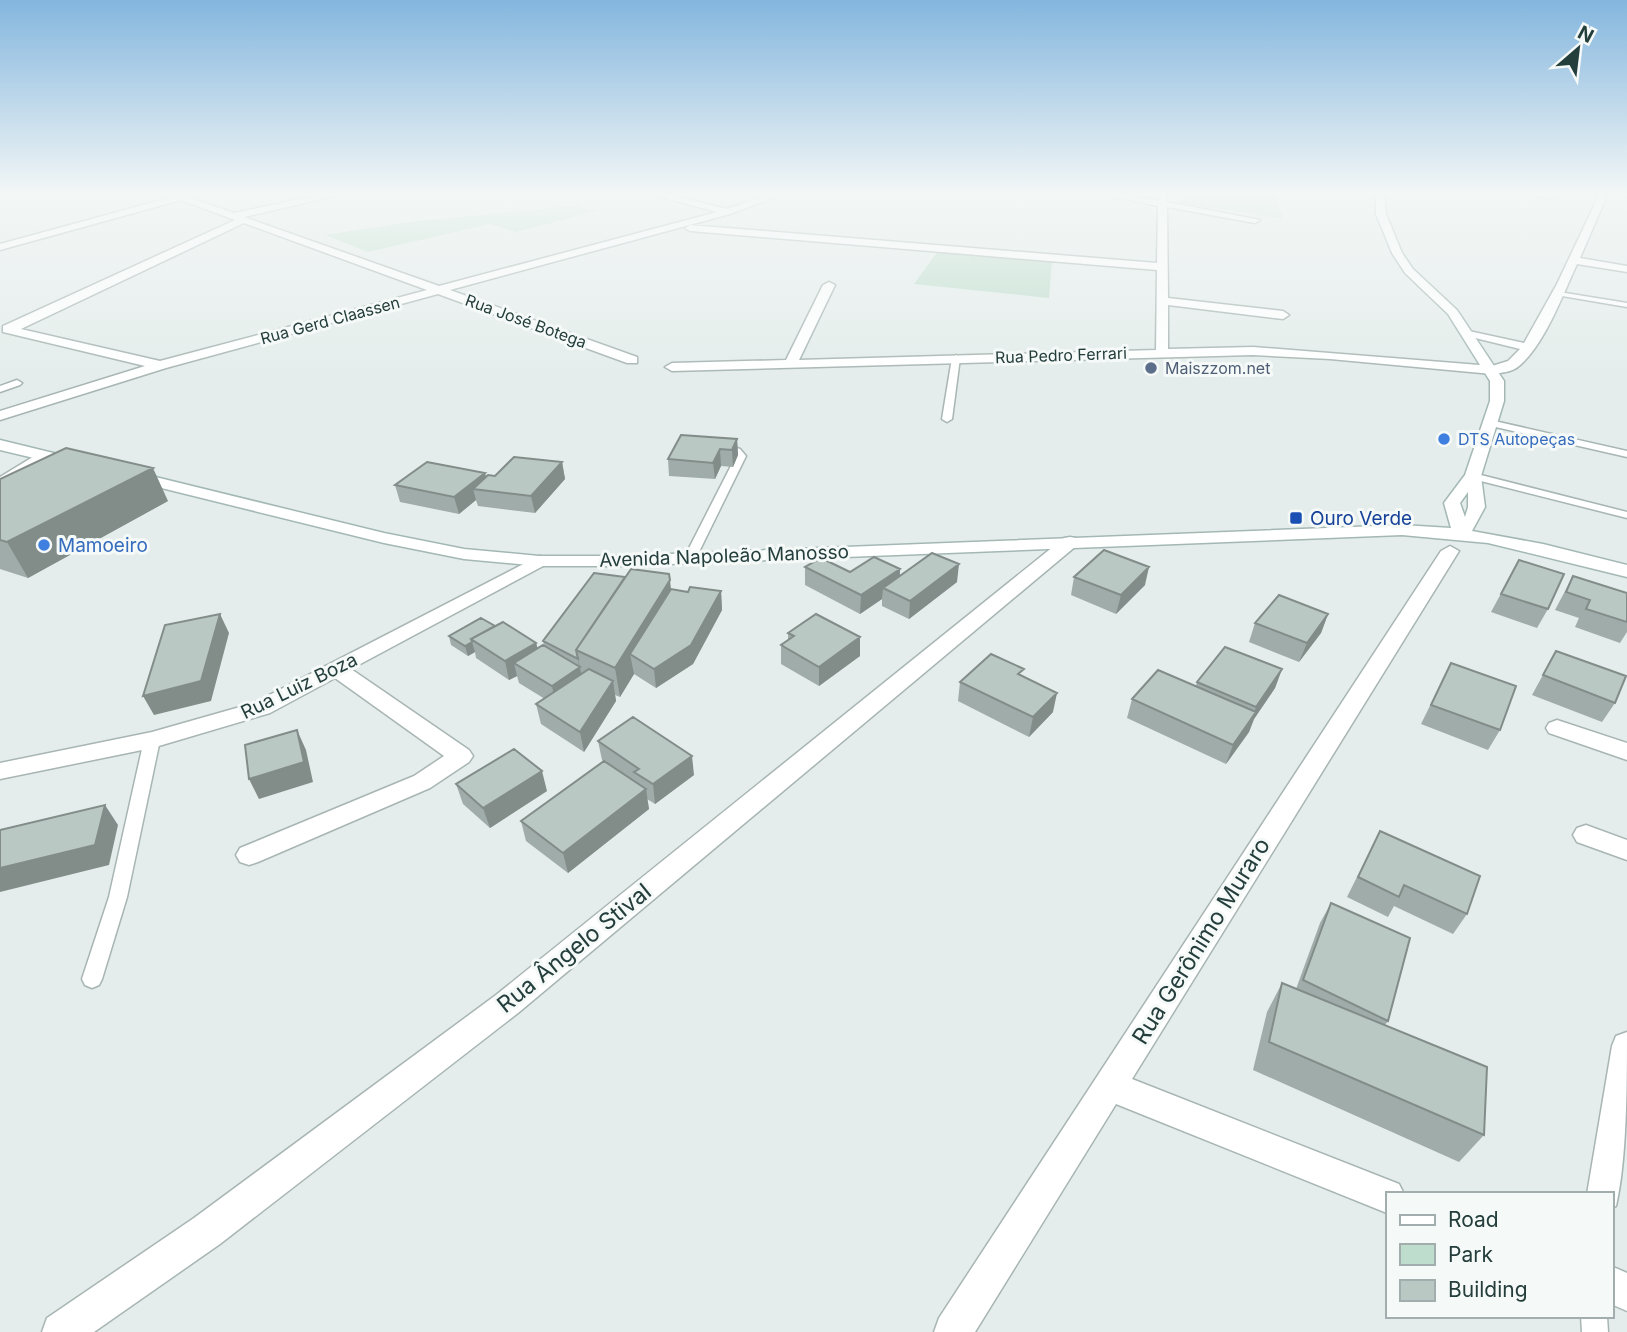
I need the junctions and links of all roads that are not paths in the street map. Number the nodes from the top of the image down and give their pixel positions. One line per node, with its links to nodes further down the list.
1 (160, 255): 17 (street)
2 (342, 255): 12 (street, Rua José Botega)
3 (567, 255): 12 (street, Rua Gerd Claassen)
4 (1022, 255): 9 (street)
5 (1163, 255): 9 (street)
6 (1398, 255): 18 (street)
7 (1575, 255): 8 (street)
8 (1573, 260): 10 (street); 13 (street)
9 (1163, 267): 14 (street)
10 (1627, 269)
11 (829, 285): 23 (street)
12 (439, 290): 22 (street, Rua José Botega); 24 (street, Rua Gerd Claassen)
13 (1556, 293): 15 (lane); 19 (street)
14 (1163, 301): 16 (street); 20 (street)
15 (1627, 305)
16 (1283, 315)
17 (6, 328): 24 (street)
18 (1469, 335): 19 (street); 26 (street)
19 (1527, 347): 26 (street)
20 (1162, 352): 21 (street, Rua Pedro Ferrari); 26 (street, Rua Pedro Ferrari)
21 (956, 358): 23 (street, Rua Pedro Ferrari); 30 (lane)
22 (632, 360)
23 (791, 363): 25 (street, Rua Pedro Ferrari)
24 (161, 365): 29 (street, Rua Gerd Claassen)
25 (672, 367)
26 (1492, 370): 31 (street, Rua Gerônimo Muraro)
27 (17, 383): 28 (lane)
28 (0, 389)
29 (0, 416)
30 (947, 419)
31 (1490, 423): 34 (lane); 38 (street, Rua Gerônimo Muraro)
32 (0, 444): 35 (street)
33 (722, 446): 43 (lane)
34 (1627, 454)
35 (41, 455): 36 (street); 39 (lane)
36 (94, 467)
37 (120, 474): 44 (street, Avenida Napoleão Manosso)
38 (1473, 476): 40 (lane); 42 (street, Rua Gerônimo Muraro); 42 (street, Rua Gerônimo Muraro)
39 (0, 482)
40 (1627, 515)
41 (1070, 542): 42 (street, Avenida Napoleão Manosso); 43 (street, Avenida Napoleão Manosso); 59 (street, Rua Ângelo Stival)
42 (1456, 542): 45 (street, Avenida Napoleão Manosso); 56 (street, Rua Gerônimo Muraro)
43 (690, 558): 44 (street, Avenida Napoleão Manosso)
44 (539, 561): 46 (street, Rua Luiz Boza)
45 (1627, 571)
46 (336, 669): 48 (street, Rua Luiz Boza); 53 (street)
47 (1557, 728): 49 (street)
48 (152, 740): 50 (street, Rua Luiz Boza); 54 (lane)
49 (1627, 752)
50 (0, 771)
51 (1586, 835): 52 (street)
52 (1627, 850)
53 (249, 855)
54 (92, 979)
55 (1627, 1046): 57 (street)
56 (1109, 1086): 58 (street); 60 (street, Rua Gerônimo Muraro)
57 (1604, 1192)
58 (1386, 1196)
59 (61, 1332)
60 (953, 1332)

